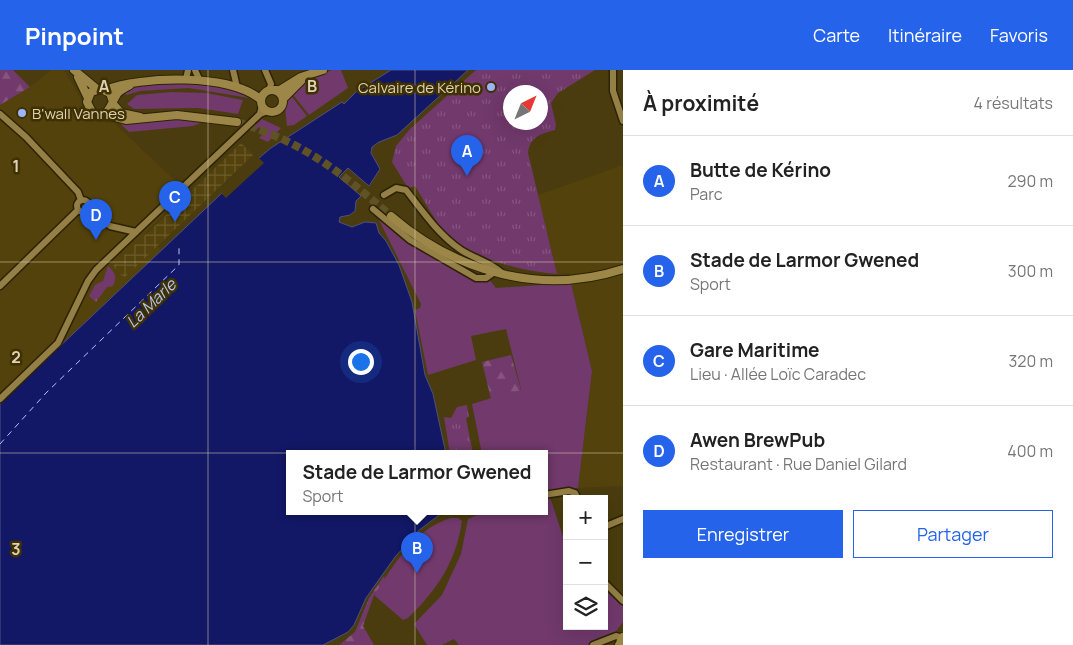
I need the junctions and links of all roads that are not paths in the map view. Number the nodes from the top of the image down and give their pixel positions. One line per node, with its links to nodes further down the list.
1 (188, 70): 9 (street)
2 (195, 70): 10 (street)
3 (233, 70): 12 (street)
4 (265, 70): 14 (street)
5 (613, 70): 19 (street)
6 (321, 71): 8 (main road); 16 (main road)
7 (76, 72): 13 (main road); 15 (main road)
8 (300, 73): 14 (main road)
9 (186, 79): 10 (main road); 11 (main road)
10 (199, 79): 12 (main road)
11 (140, 82): 13 (main road); 17 (main road)
12 (241, 88): 14 (main road); 18 (main road)
13 (101, 89): 15 (main road); 17 (main road)
14 (269, 91): 16 (main road); 18 (main road)
15 (88, 98): 21 (main road)
16 (283, 99): 18 (main road)
17 (113, 103): 21 (main road); 22 (main road)
18 (263, 108): 31 (street)
19 (622, 112): 23 (street)
20 (0, 114): 26 (street)
21 (103, 114): 22 (main road)
22 (140, 117): 24 (main road)
23 (623, 120)
24 (237, 122)
25 (384, 195): 34 (street)
26 (81, 200): 27 (street); 29 (street)
27 (88, 208): 29 (street); 31 (street)
28 (373, 209): 33 (street)
29 (78, 210): 35 (street)
30 (391, 216): 33 (main road)
31 (136, 232): 36 (street)
32 (623, 269): 34 (main road)
33 (493, 273): 34 (main road)
34 (505, 276)
35 (0, 286)
36 (0, 399)
37 (548, 495): 38 (street)
38 (576, 495)
39 (623, 519): 40 (street)
40 (608, 525)
41 (607, 585): 42 (street)
42 (622, 598)
43 (623, 637): 44 (street); 45 (main road)
44 (593, 645)
45 (619, 645)

